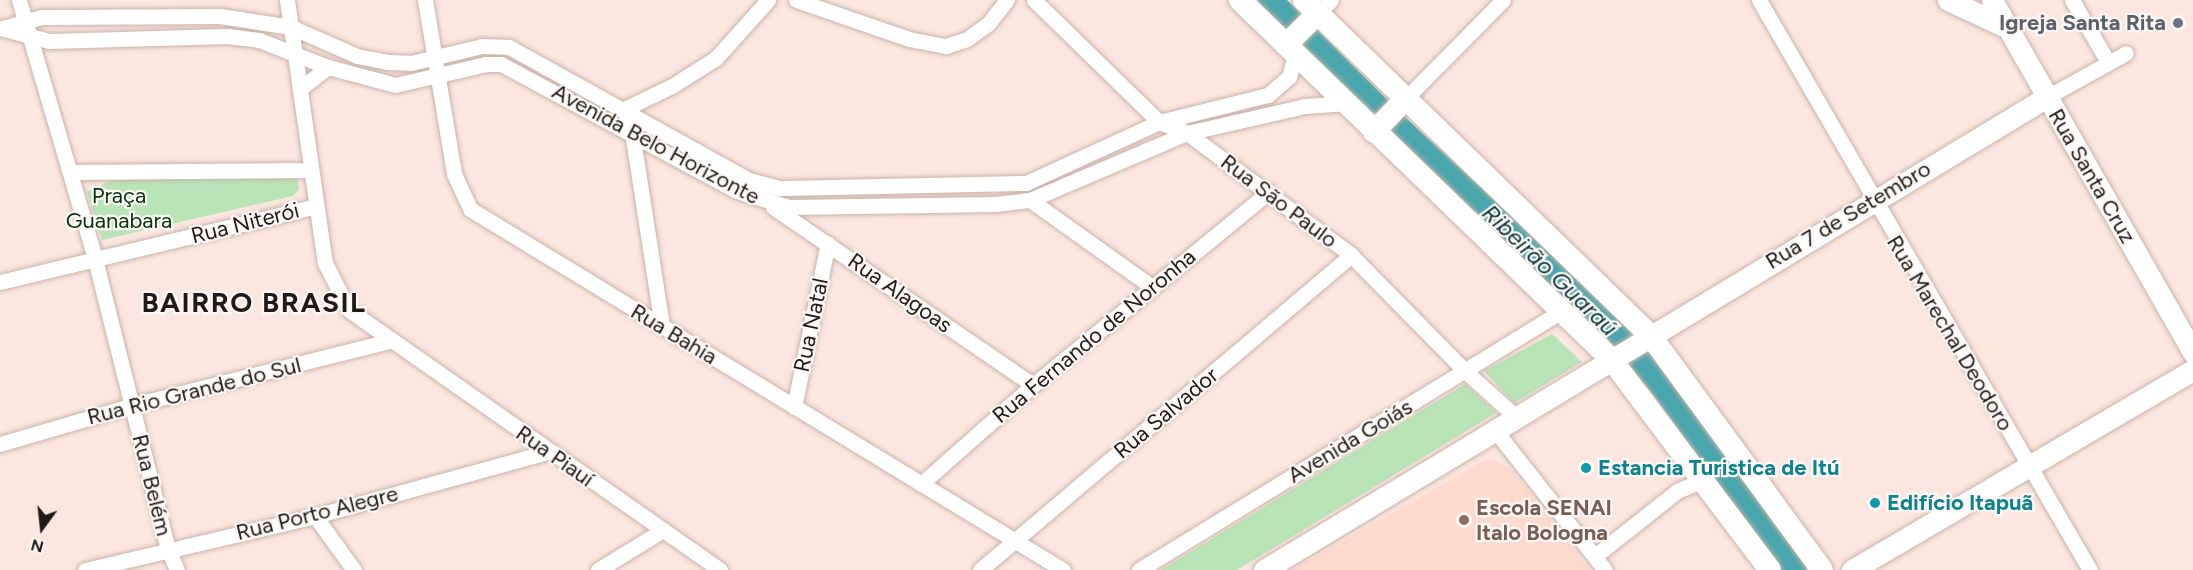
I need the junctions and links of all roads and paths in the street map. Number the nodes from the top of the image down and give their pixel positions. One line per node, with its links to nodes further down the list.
1 (19, 0): 15 (street, Rua Belém)
2 (287, 0): 17 (street, Rua Piauí)
3 (425, 0): 23 (street, Rua Bahia)
4 (767, 0): 5 (street); 30 (street)
5 (779, 0)
6 (796, 0): 7 (street)
7 (1007, 0)
8 (1034, 0): 32 (street, Rua São Paulo)
9 (1240, 0): 16 (main road)
10 (1503, 0): 31 (street)
11 (1759, 0): 43 (street, Rua Marechal Deodoro)
12 (1948, 0): 19 (street)
13 (1992, 0): 19 (street, Rua Santa Cruz)
14 (2072, 0): 24 (street)
15 (24, 20): 17 (street, Avenida Belo Horizonte); 18 (street, Avenida Belo Horizonte); 20 (street, Rua Belém)
16 (1305, 25): 29 (main road); 31 (main road); 32 (street, Avenida Belo Horizonte)
17 (291, 27): 21 (street, Rua Piauí); 23 (street, Avenida Belo Horizonte)
18 (2, 28): 20 (street, Avenida Belo Horizonte)
19 (2008, 28): 28 (street, Rua Santa Cruz)
20 (29, 37): 21 (street, Avenida Belo Horizonte); 36 (street, Rua Belém)
21 (295, 51): 25 (street, Avenida Belo Horizonte); 27 (street, Rua Piauí)
22 (2126, 53): 24 (street)
23 (434, 56): 26 (street, Rua Bahia); 30 (street, Avenida Belo Horizonte)
24 (2108, 62): 28 (street)
25 (328, 67): 26 (street, Avenida Belo Horizonte); 27 (street)
26 (438, 78): 33 (street, Avenida Belo Horizonte); 55 (street, Rua Bahia)
27 (301, 88): 35 (street, Rua Piauí)
28 (2047, 97): 43 (street, Rua 7 de Setembro); 58 (street, Rua Santa Cruz)
29 (1344, 103): 31 (main road); 34 (street, Avenida Belo Horizonte)
30 (624, 109): 33 (street); 39 (street, Avenida Belo Horizonte)
31 (1390, 115): 54 (main road); 57 (main road)
32 (1159, 122): 34 (street, Rua São Paulo); 37 (street, Avenida Belo Horizonte)
33 (632, 133): 44 (street, Avenida Belo Horizonte); 55 (street)
34 (1187, 133): 40 (street, Avenida Belo Horizonte); 41 (street, Rua São Paulo)
35 (309, 170): 36 (street); 46 (street, Rua Piauí)
36 (70, 172): 51 (street, Rua Belém)
37 (1042, 177): 38 (street, Avenida Belo Horizonte); 40 (street)
38 (1007, 186): 39 (street, Avenida Belo Horizonte); 45 (street)
39 (806, 188): 47 (street)
40 (1052, 192): 42 (street, Avenida Belo Horizonte)
41 (1269, 192): 50 (street, Rua São Paulo); 53 (street, Rua Fernando de Noronha)
42 (1030, 200): 45 (street, Avenida Belo Horizonte); 53 (street)
43 (1871, 200): 57 (street, Rua 7 de Setembro); 68 (street, Rua Marechal Deodoro)
44 (766, 202): 47 (street, Avenida Belo Horizonte); 48 (street, Rua Alagoas)
45 (1010, 203): 47 (street, Avenida Belo Horizonte)
46 (316, 206): 51 (street, Rua Niterói); 56 (street, Rua Piauí)
47 (807, 208): 48 (street)
48 (815, 234): 49 (street, Rua Alagoas)
49 (828, 243): 61 (street, Rua Alagoas); 63 (street, Rua Natal)
50 (1351, 255): 60 (street, Rua São Paulo); 73 (street, Rua Salvador)
51 (95, 259): 52 (street, Rua Niterói); 62 (street, Rua Belém)
52 (0, 282)
53 (1152, 287): 61 (street, Rua Fernando de Noronha)
54 (1561, 311): 57 (main road); 60 (street, Avenida Goiás)
55 (662, 326): 63 (street, Rua Bahia)
56 (390, 341): 62 (street, Rua Rio Grande do Sul); 67 (street, Rua Piauí)
57 (1631, 347): 64 (street); 69 (main road); 87 (main road)
58 (2193, 353)
59 (2193, 370): 68 (street)
60 (1465, 371): 64 (street, Rua São Paulo); 83 (street, Avenida Goiás)
61 (1033, 385): 70 (street, Rua Fernando de Noronha)
62 (133, 405): 66 (street, Rua Rio Grande do Sul); 74 (street, Rua Belém)
63 (794, 406): 70 (street, Rua Bahia)
64 (1515, 416): 65 (street)
65 (1494, 429): 75 (street); 84 (street)
66 (0, 444)
67 (548, 453): 71 (street, Rua Porto Alegre); 72 (street, Rua Piauí)
68 (2028, 466): 88 (street); 89 (street, Rua Marechal Deodoro)
69 (1702, 480): 75 (street); 86 (main road)
70 (921, 484): 73 (street, Rua Bahia)
71 (315, 516): 74 (street, Rua Porto Alegre); 78 (street)
72 (663, 530): 79 (street); 80 (street, Rua Piauí)
73 (1015, 541): 81 (street, Rua Salvador); 82 (street, Rua Bahia)
74 (168, 549): 76 (street, Rua Porto Alegre); 77 (street, Rua Belém)
75 (1594, 556): 85 (street)
76 (85, 570)
77 (177, 570)
78 (354, 570)
79 (598, 570)
80 (720, 570)
81 (981, 570)
82 (1063, 570)
83 (1139, 570)
84 (1264, 570)
85 (1605, 570)
86 (1770, 570)
87 (1822, 570)
88 (1852, 570)
89 (2090, 570)

